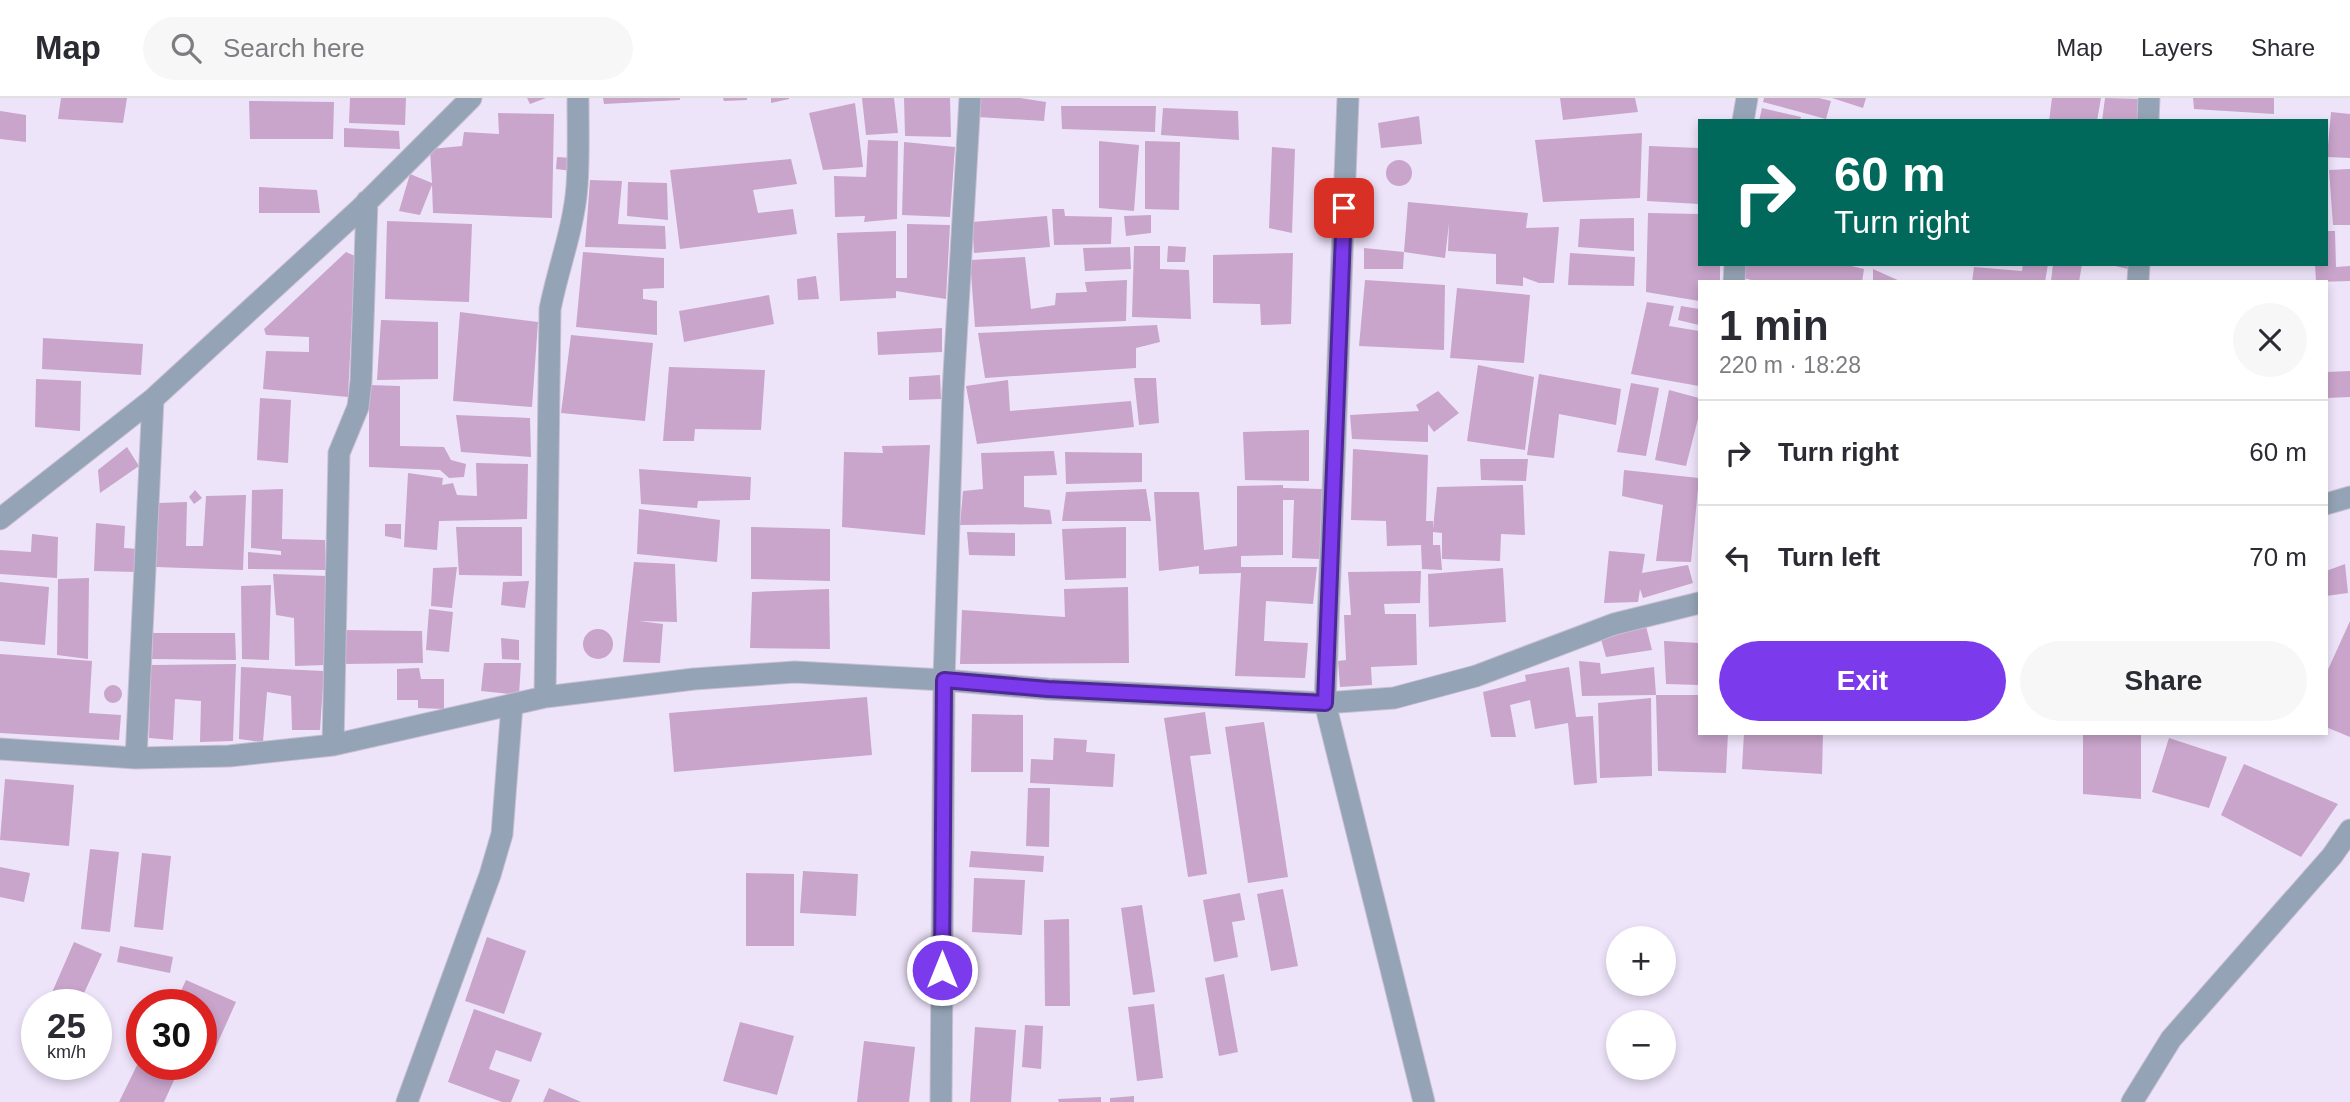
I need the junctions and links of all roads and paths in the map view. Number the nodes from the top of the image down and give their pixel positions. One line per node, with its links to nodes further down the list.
1 (471, 98): 9 (street)
2 (578, 98): 16 (street)
3 (970, 98): 15 (street)
4 (1348, 98): 17 (street)
5 (1747, 98): 7 (street)
6 (2149, 98): 8 (street)
7 (1743, 119)
8 (2148, 119)
9 (366, 201): 10 (street); 19 (street)
10 (153, 399): 13 (street); 21 (street)
11 (2350, 497): 12 (street)
12 (2328, 503)
13 (0, 519)
14 (1698, 603): 17 (street)
15 (944, 680): 16 (street); 17 (street); 24 (street)
16 (545, 697): 18 (street)
17 (1325, 703): 25 (street)
18 (512, 705): 19 (street); 23 (street)
19 (333, 745): 21 (street)
20 (0, 749): 21 (street)
21 (135, 758)
22 (2350, 830): 26 (street)
23 (407, 1102)
24 (941, 1102)
25 (1423, 1102)
26 (2132, 1102)

